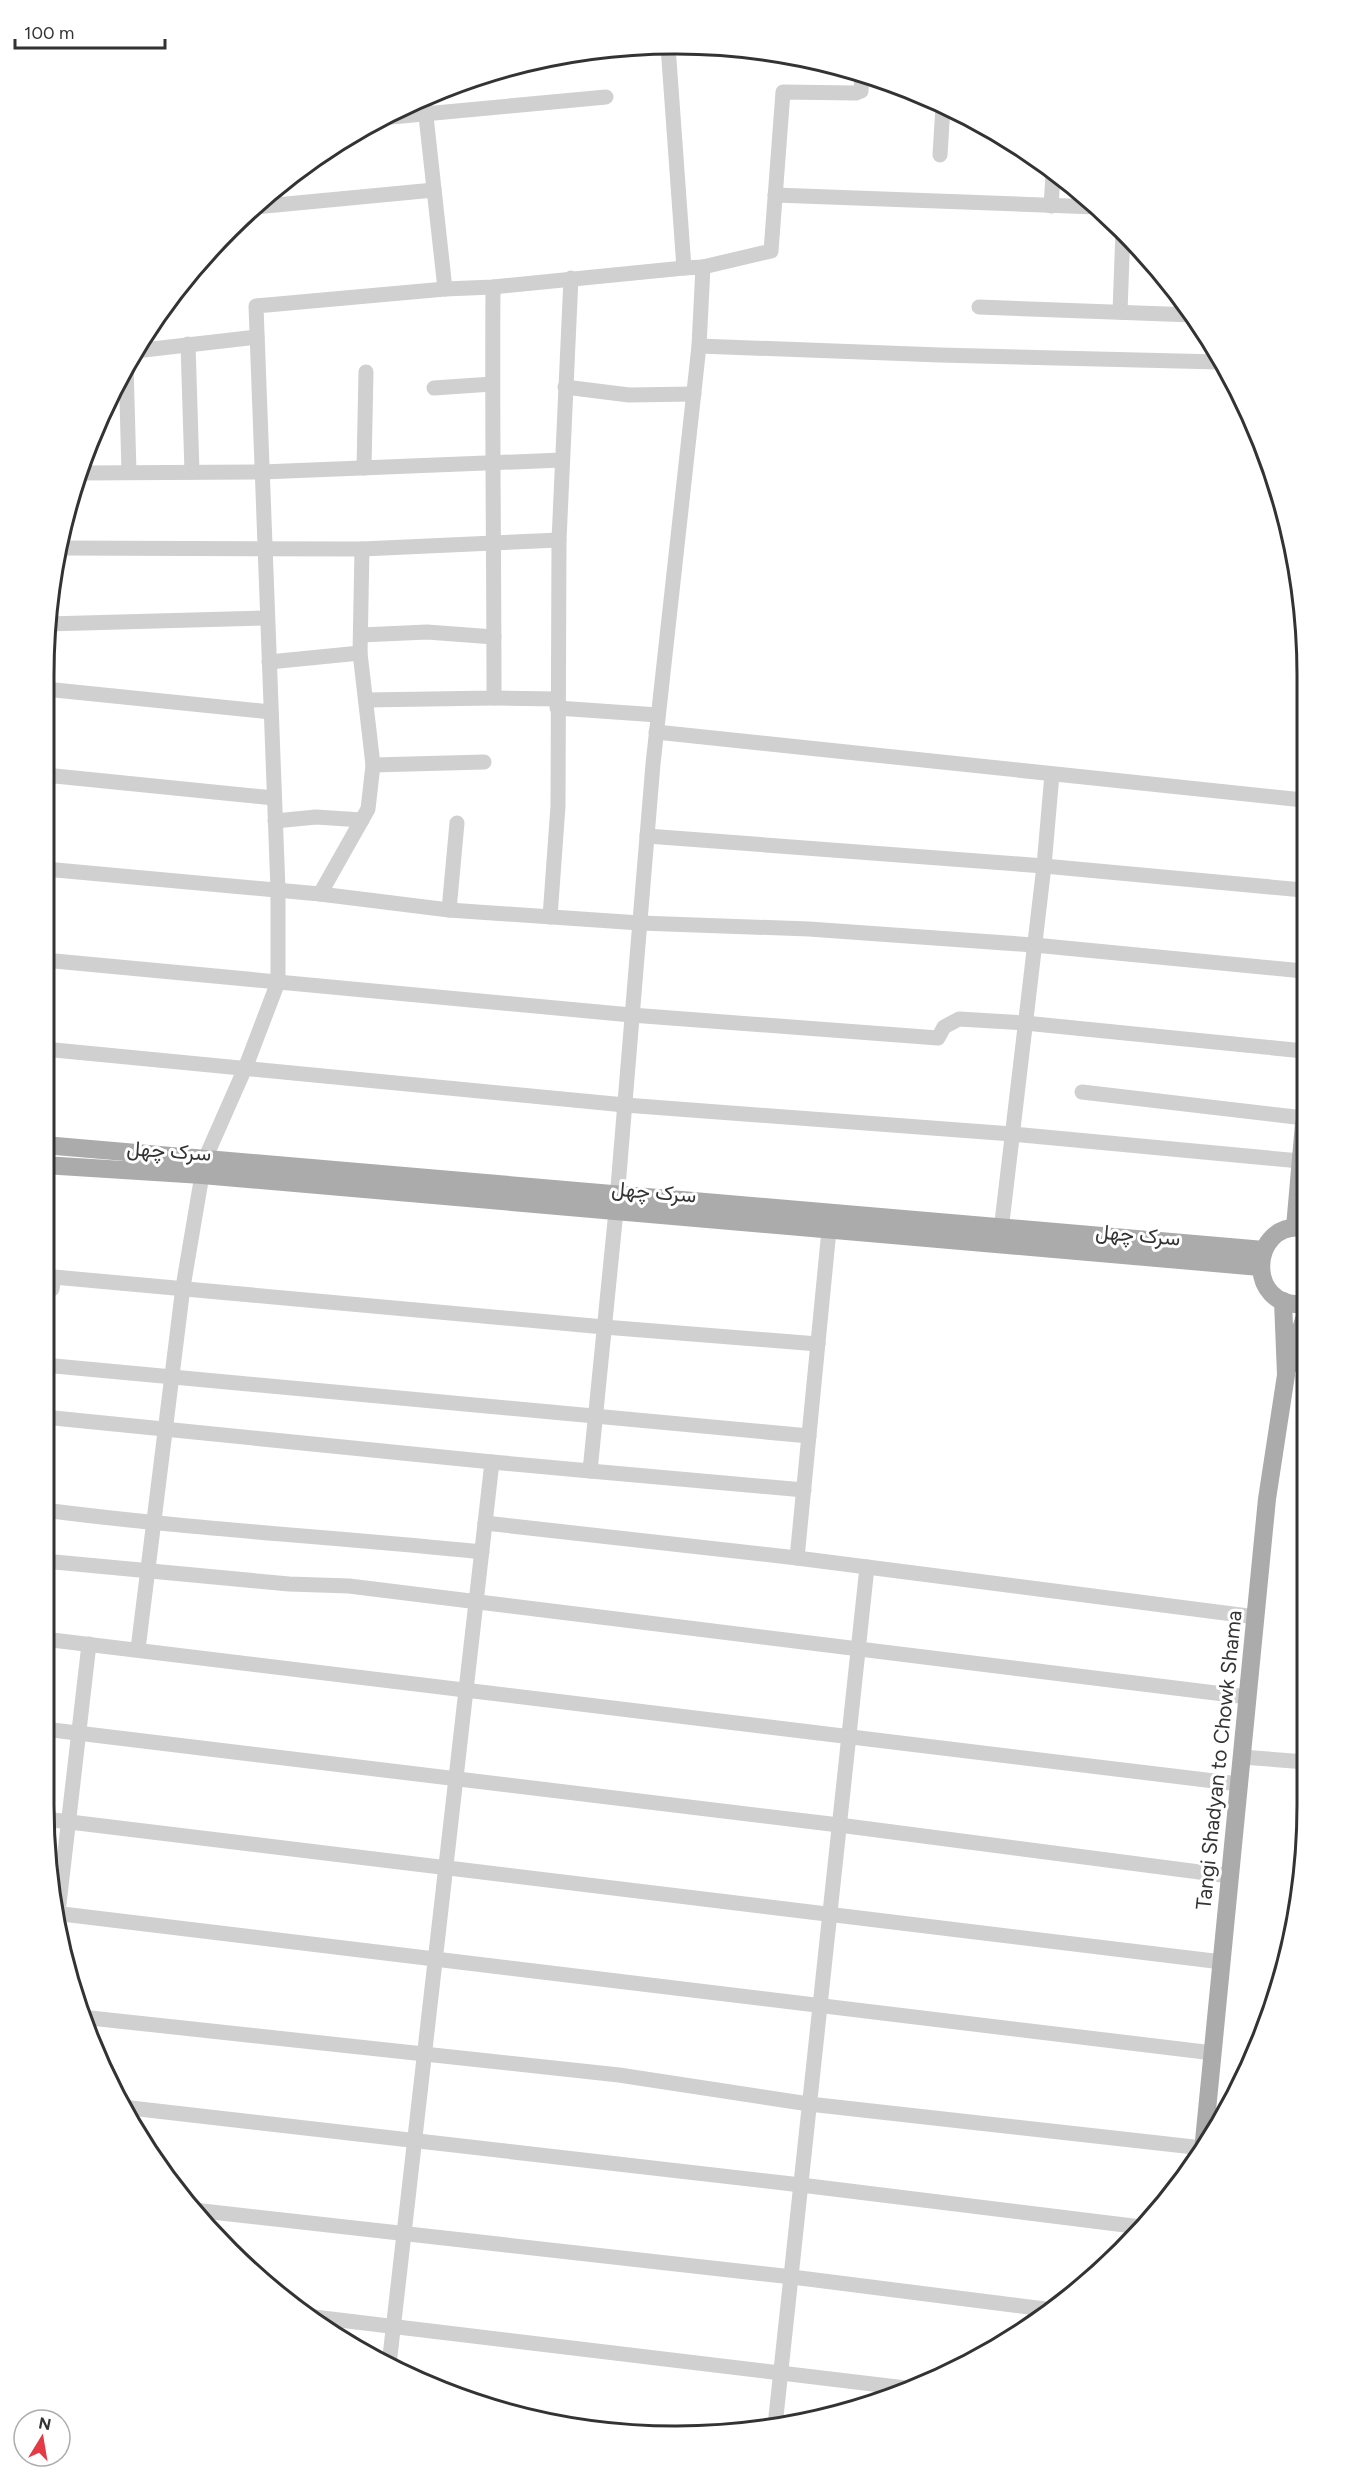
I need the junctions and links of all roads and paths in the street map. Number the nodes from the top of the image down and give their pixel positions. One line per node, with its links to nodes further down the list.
1 (669, 54): 16 (street)
2 (861, 83): 10 (street)
3 (606, 97): 5 (street)
4 (425, 106): 9 (street)
5 (427, 106)
6 (942, 115): 7 (street)
7 (940, 155)
8 (1053, 181): 12 (street)
9 (434, 190): 11 (street); 19 (street)
10 (775, 195): 12 (street); 15 (street)
11 (269, 206)
12 (1051, 206): 13 (street)
13 (1083, 207)
14 (1122, 244): 21 (street)
15 (704, 267): 16 (street); 25 (street)
16 (684, 268): 17 (street)
17 (571, 278): 18 (street); 31 (street)
18 (493, 287): 19 (street); 29 (street)
19 (445, 289): 23 (street)
20 (979, 307): 21 (street)
21 (1120, 312): 22 (street)
22 (1181, 315)
23 (257, 337): 24 (street); 39 (street)
24 (188, 344): 26 (street); 38 (street)
25 (699, 346): 27 (street); 33 (street)
26 (147, 349)
27 (1212, 362)
28 (366, 372): 36 (street)
29 (492, 384): 32 (street); 35 (street)
30 (127, 385): 37 (street)
31 (565, 387): 33 (street); 34 (street)
32 (434, 388)
33 (694, 394): 57 (street)
34 (562, 460): 35 (street); 41 (street)
35 (491, 462): 36 (street); 42 (street)
36 (364, 468): 39 (street)
37 (129, 472): 38 (street); 40 (street)
38 (192, 472): 39 (street)
39 (262, 472): 44 (street)
40 (88, 473)
41 (559, 540): 42 (street); 55 (street)
42 (494, 543): 45 (street); 49 (street)
43 (67, 548): 44 (street)
44 (264, 549): 45 (street); 46 (street)
45 (362, 549): 48 (street)
46 (267, 618): 47 (street); 51 (street)
47 (56, 623)
48 (361, 635): 49 (street); 50 (street)
49 (494, 637): 53 (street)
50 (360, 653): 51 (street); 54 (street)
51 (269, 662): 56 (street)
52 (54, 690): 56 (street)
53 (494, 698): 54 (street); 55 (street)
54 (366, 700): 60 (street)
55 (557, 704): 57 (street); 75 (street)
56 (271, 712): 63 (street)
57 (658, 715): 58 (street)
58 (656, 732): 61 (street); 68 (street)
59 (484, 762): 60 (street)
60 (374, 765): 65 (street)
61 (1053, 774): 64 (street); 69 (street)
62 (54, 776): 63 (street)
63 (274, 798): 66 (street)
64 (1297, 799)
65 (362, 820): 66 (street); 73 (street)
66 (275, 821): 72 (street)
67 (457, 823): 74 (street)
68 (647, 836): 69 (street); 76 (street)
69 (1044, 866): 71 (street); 77 (street)
70 (54, 869): 72 (street)
71 (1297, 889)
72 (278, 890): 73 (street); 80 (street)
73 (320, 894): 74 (street)
74 (449, 910): 75 (street)
75 (550, 917): 76 (street)
76 (640, 923): 77 (street); 81 (street)
77 (1034, 945): 79 (street); 82 (street)
78 (54, 961): 80 (street)
79 (1297, 970)
80 (278, 982): 81 (street); 85 (street)
81 (631, 1015): 82 (street); 87 (street)
82 (1025, 1023): 84 (street); 89 (street)
83 (54, 1049): 85 (street)
84 (1297, 1050)
85 (246, 1066): 87 (street); 93 (street)
86 (1082, 1092): 88 (street)
87 (625, 1105): 89 (street); 94 (street)
88 (1297, 1117)
89 (1012, 1134): 91 (street); 97 (street)
90 (54, 1146): 93 (main road)
91 (1297, 1161)
92 (54, 1165): 93 (main road, سرک چهل)
93 (203, 1167): 94 (main road, سرک چهل); 100 (street)
94 (617, 1203): 96 (main road, سرک چهل); 97 (main road); 103 (street)
95 (1297, 1228): 98 (main road)
96 (829, 1230): 97 (main road, سرک چهل); 105 (street)
97 (1000, 1237): 98 (main road)
98 (1262, 1259): 101 (main road)
99 (54, 1277): 100 (street)
100 (183, 1287): 103 (street); 108 (street)
101 (1283, 1301): 102 (main road); 107 (main road)
102 (1297, 1305)
103 (604, 1327): 105 (street); 109 (street)
104 (1297, 1341): 107 (main road)
105 (818, 1344): 112 (street)
106 (54, 1366): 108 (street)
107 (1286, 1375): 125 (main road, Tangi Shadyan to Chowk Shama)
108 (172, 1377): 109 (street); 111 (street)
109 (595, 1416): 112 (street); 114 (street)
110 (54, 1418): 111 (street)
111 (166, 1430): 113 (street); 117 (street)
112 (809, 1436): 115 (street)
113 (492, 1462): 114 (street); 118 (street)
114 (590, 1471): 115 (street)
115 (804, 1490): 120 (street)
116 (54, 1511): 117 (street)
117 (154, 1521): 119 (street); 123 (street)
118 (485, 1523): 119 (street); 120 (street)
119 (482, 1552): 124 (street)
120 (797, 1558): 122 (street)
121 (54, 1562): 123 (street)
122 (867, 1567): 125 (street); 128 (street)
123 (148, 1570): 124 (street); 129 (street)
124 (476, 1602): 128 (street); 130 (street)
125 (1256, 1617): 131 (main road, Tangi Shadyan to Chowk Shama)
126 (54, 1640): 127 (street)
127 (89, 1644): 129 (street); 133 (street)
128 (858, 1648): 131 (street); 134 (street)
129 (138, 1649): 130 (street)
130 (466, 1691): 134 (street); 137 (street)
131 (1248, 1697): 135 (main road, Tangi Shadyan to Chowk Shama)
132 (54, 1730): 133 (street)
133 (79, 1733): 137 (street); 140 (street)
134 (848, 1737): 138 (street); 141 (street)
135 (1242, 1757): 136 (street); 138 (main road, Tangi Shadyan to Chowk Shama)
136 (1297, 1761)
137 (456, 1779): 141 (street); 142 (street)
138 (1239, 1785): 143 (main road, Tangi Shadyan to Chowk Shama)
139 (54, 1820): 140 (street)
140 (69, 1822): 142 (street); 144 (street)
141 (838, 1825): 143 (street); 146 (street)
142 (446, 1869): 146 (street); 147 (street)
143 (1230, 1876): 148 (main road, Tangi Shadyan to Chowk Shama)
144 (59, 1889)
145 (64, 1914): 147 (street)
146 (829, 1914): 148 (street); 149 (street)
147 (436, 1958): 149 (street); 151 (street)
148 (1222, 1962): 152 (main road, Tangi Shadyan to Chowk Shama)
149 (820, 2006): 152 (street); 153 (street)
150 (92, 2018): 151 (street)
151 (426, 2053): 153 (street); 156 (street)
152 (1213, 2053): 155 (main road, Tangi Shadyan to Chowk Shama)
153 (809, 2104): 157 (street); 158 (street)
154 (134, 2108): 156 (street)
155 (1205, 2129)
156 (415, 2142): 158 (street); 161 (street)
157 (1193, 2149)
158 (801, 2185): 160 (street); 162 (street)
159 (206, 2211): 161 (street)
160 (1132, 2226)
161 (404, 2234): 162 (street); 165 (street)
162 (792, 2277): 163 (street); 167 (street)
163 (1039, 2308)
164 (327, 2319): 165 (street)
165 (394, 2327): 166 (street); 167 (street)
166 (390, 2356)
167 (781, 2373): 168 (street); 169 (street)
168 (893, 2386)
169 (776, 2418)

